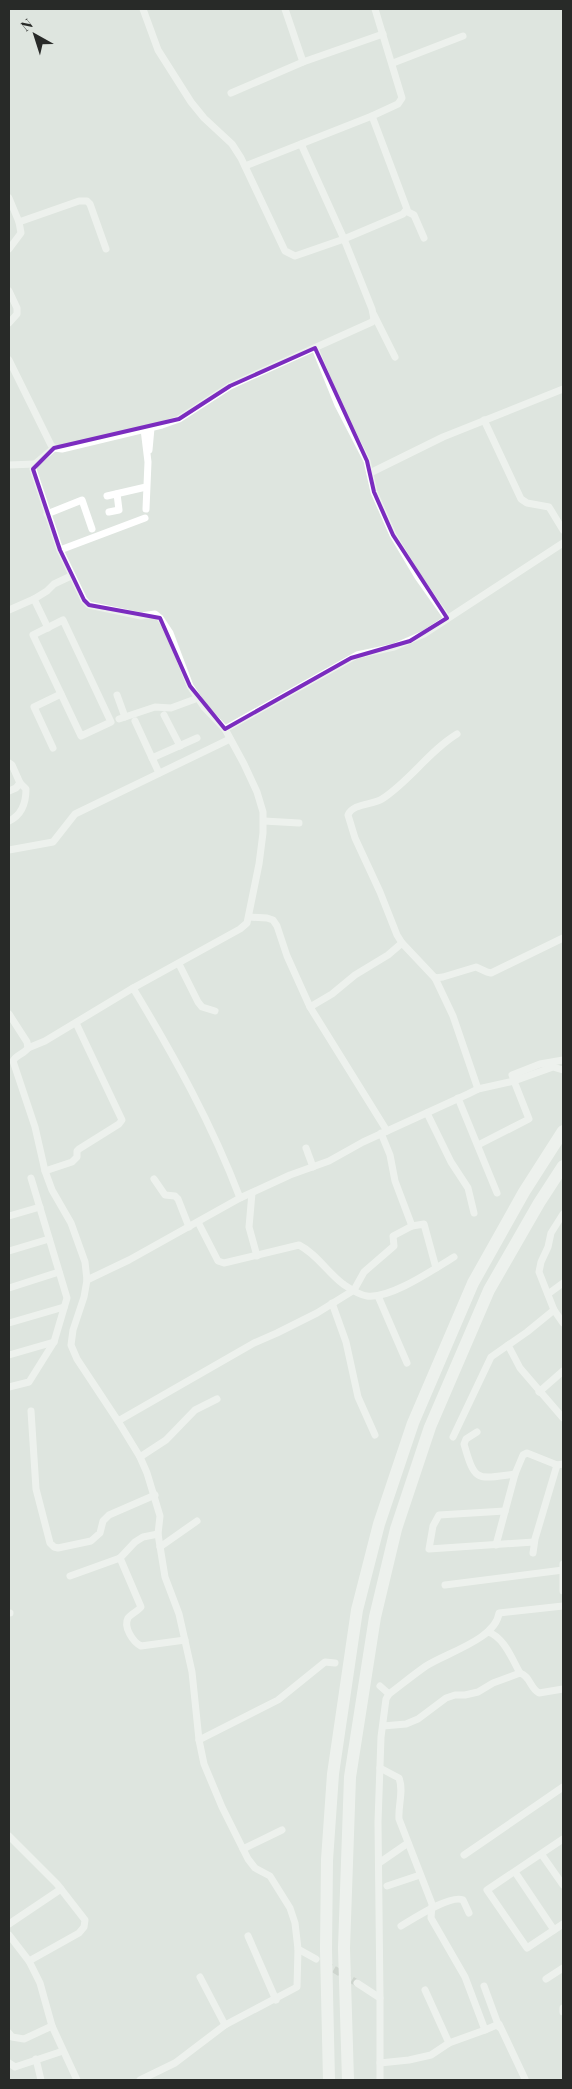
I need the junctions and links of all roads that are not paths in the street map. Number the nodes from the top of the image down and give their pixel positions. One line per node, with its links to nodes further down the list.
1 (143, 9): 11 (street)
2 (285, 9): 6 (street)
3 (376, 9): 4 (street)
4 (383, 34): 6 (street); 7 (street)
5 (463, 36): 7 (street)
6 (303, 62): 8 (street)
7 (392, 63): 9 (street)
8 (231, 93)
9 (372, 116): 10 (street); 13 (street)
10 (301, 144): 11 (street); 16 (street)
11 (245, 166): 16 (street)
12 (9, 198): 14 (street)
13 (406, 211): 15 (street); 16 (street)
14 (19, 222): 17 (street); 18 (street)
15 (424, 238)
16 (344, 239): 20 (street)
17 (9, 249)
18 (106, 249)
19 (9, 291): 21 (street)
20 (373, 314): 22 (street); 23 (street)
21 (9, 323)
22 (315, 348): 27 (street); 31 (street)
23 (395, 358)
24 (9, 360): 28 (street)
25 (563, 389): 26 (street)
26 (484, 420): 31 (street); 40 (street)
27 (148, 428): 28 (street); 32 (street)
28 (54, 448): 29 (street)
29 (34, 464): 30 (street); 37 (street)
30 (9, 465)
31 (370, 473): 46 (street)
32 (146, 486): 33 (street); 35 (street)
33 (117, 494): 34 (street); 36 (street)
34 (107, 496)
35 (146, 508)
36 (110, 512)
37 (47, 514): 39 (street); 42 (street)
38 (145, 518): 42 (street)
39 (92, 529)
40 (563, 530)
41 (563, 543): 46 (street)
42 (60, 550): 43 (street)
43 (72, 576): 44 (street); 50 (street)
44 (34, 599): 45 (street); 47 (street)
45 (9, 610)
46 (447, 618): 53 (street)
47 (48, 628): 48 (street); 48 (street)
48 (61, 694): 58 (street)
49 (117, 695): 50 (street)
50 (198, 698): 53 (street)
51 (164, 715): 57 (street)
52 (135, 721): 59 (street)
53 (225, 729): 56 (street)
54 (457, 734): 70 (street)
55 (198, 738): 57 (street)
56 (230, 739): 61 (street); 65 (street)
57 (180, 746): 59 (street)
58 (53, 748)
59 (152, 758): 61 (street)
60 (9, 763): 62 (street)
61 (159, 773): 67 (street)
62 (20, 783): 63 (street); 64 (street)
63 (9, 791)
64 (9, 821)
65 (264, 821): 66 (street); 68 (street)
66 (299, 823)
67 (9, 850)
68 (249, 917): 71 (street); 74 (street)
69 (563, 938): 72 (street)
70 (402, 943): 72 (street); 74 (street)
71 (179, 964): 73 (street); 75 (street)
72 (435, 978): 83 (street)
73 (133, 988): 77 (street); 97 (street)
74 (310, 1007): 87 (street)
75 (214, 1011)
76 (9, 1014): 78 (street)
77 (76, 1023): 78 (street); 92 (street)
78 (28, 1048): 80 (street)
79 (563, 1060): 82 (street)
80 (11, 1062): 92 (street)
81 (563, 1070): 82 (street)
82 (514, 1081): 83 (street); 88 (street)
83 (478, 1089): 84 (street)
84 (458, 1098): 85 (street); 88 (street)
85 (427, 1113): 87 (street); 100 (street)
86 (563, 1131): 211 (highway)
87 (384, 1132): 91 (street); 104 (street)
88 (478, 1145): 96 (street)
89 (306, 1148): 91 (street)
90 (563, 1166): 212 (highway)
91 (313, 1167): 95 (street)
92 (45, 1171): 111 (street)
93 (31, 1178): 98 (street)
94 (154, 1179): 103 (street)
95 (252, 1193): 97 (street); 107 (street)
96 (497, 1194)
97 (240, 1198): 102 (street)
98 (40, 1207): 99 (street); 105 (street)
99 (9, 1213)
100 (474, 1214)
101 (563, 1214): 115 (street)
102 (198, 1222): 103 (street); 107 (street)
103 (189, 1226): 111 (street)
104 (412, 1226): 109 (street); 114 (street)
105 (49, 1239): 106 (street); 110 (street)
106 (9, 1251)
107 (257, 1256): 114 (street)
108 (454, 1257): 109 (street)
109 (436, 1268): 116 (street)
110 (59, 1272): 113 (street); 118 (street)
111 (87, 1280): 132 (street)
112 (563, 1283): 115 (street)
113 (9, 1288)
114 (354, 1290): 116 (street); 117 (street)
115 (548, 1294): 119 (street)
116 (378, 1296): 125 (street)
117 (332, 1303): 132 (street); 134 (street)
118 (64, 1307): 120 (street); 122 (street)
119 (554, 1310): 121 (street); 123 (street)
120 (9, 1323)
121 (563, 1323)
122 (54, 1342): 124 (street); 127 (street)
123 (508, 1345): 128 (street); 135 (street)
124 (9, 1356)
125 (407, 1363)
126 (563, 1371): 128 (street)
127 (9, 1387)
128 (539, 1392): 131 (street)
129 (218, 1399): 136 (street)
130 (32, 1412): 139 (street)
131 (563, 1418)
132 (118, 1421): 136 (street)
133 (477, 1432): 138 (street)
134 (376, 1435)
135 (453, 1437)
136 (140, 1457): 139 (street)
137 (560, 1465): 138 (street); 143 (street)
138 (515, 1474): 140 (street)
139 (155, 1495): 142 (street)
140 (505, 1511): 144 (street); 144 (street)
141 (198, 1521): 145 (street)
142 (158, 1534): 145 (street); 147 (street)
143 (534, 1542): 144 (street); 146 (street)
144 (496, 1545)
145 (160, 1547): 154 (street)
146 (533, 1553)
147 (120, 1558): 149 (street); 154 (street)
148 (563, 1568): 150 (street); 151 (street)
149 (70, 1576)
150 (445, 1585)
151 (563, 1591)
152 (563, 1606): 153 (street)
153 (488, 1632): 156 (street); 159 (street)
154 (185, 1640): 161 (street)
155 (335, 1663): 161 (street)
156 (520, 1673): 158 (street); 160 (street)
157 (380, 1686): 159 (street)
158 (563, 1689)
159 (389, 1694): 160 (street)
160 (383, 1726): 162 (street)
161 (199, 1740): 169 (street)
162 (380, 1768): 167 (street); 172 (street)
163 (563, 1787): 170 (street)
164 (282, 1830): 169 (street)
165 (9, 1836): 168 (street)
166 (563, 1839): 171 (street)
167 (408, 1843): 172 (street); 174 (street)
168 (12, 1845): 177 (street)
169 (243, 1849): 186 (street)
170 (464, 1855)
171 (542, 1855): 173 (street); 175 (street)
172 (379, 1863): 194 (street)
173 (515, 1872): 183 (street); 183 (street)
174 (420, 1875): 176 (street); 178 (street)
175 (563, 1885)
176 (387, 1886)
177 (61, 1888): 180 (street); 188 (street)
178 (433, 1908): 179 (street); 182 (street); 201 (street)
179 (469, 1913)
180 (9, 1924)
181 (563, 1924): 183 (street)
182 (401, 1926)
183 (554, 1930)
184 (9, 1935): 188 (street)
185 (248, 1936): 195 (street)
186 (298, 1950): 187 (street); 195 (street)
187 (316, 1959)
188 (28, 1961): 200 (street)
189 (563, 1968): 191 (street)
190 (200, 1978): 199 (street)
191 (546, 1979)
192 (357, 1983): 194 (street)
193 (425, 1990): 203 (street)
194 (380, 1998): 207 (street)
195 (276, 2000): 199 (street)
196 (563, 2008): 197 (street)
197 (563, 2012)
198 (499, 2024): 201 (street); 214 (street); 214 (street)
199 (225, 2025): 210 (street)
200 (52, 2026): 202 (street); 204 (street)
201 (485, 2030): 203 (street)
202 (9, 2033)
203 (449, 2044): 207 (street)
204 (63, 2051): 205 (street); 209 (street)
205 (36, 2060): 206 (street); 208 (street)
206 (9, 2063)
207 (380, 2063): 213 (street)
208 (41, 2080)
209 (78, 2080)
210 (140, 2080)
211 (329, 2080)
212 (348, 2080)
213 (380, 2080)
214 (523, 2080)

